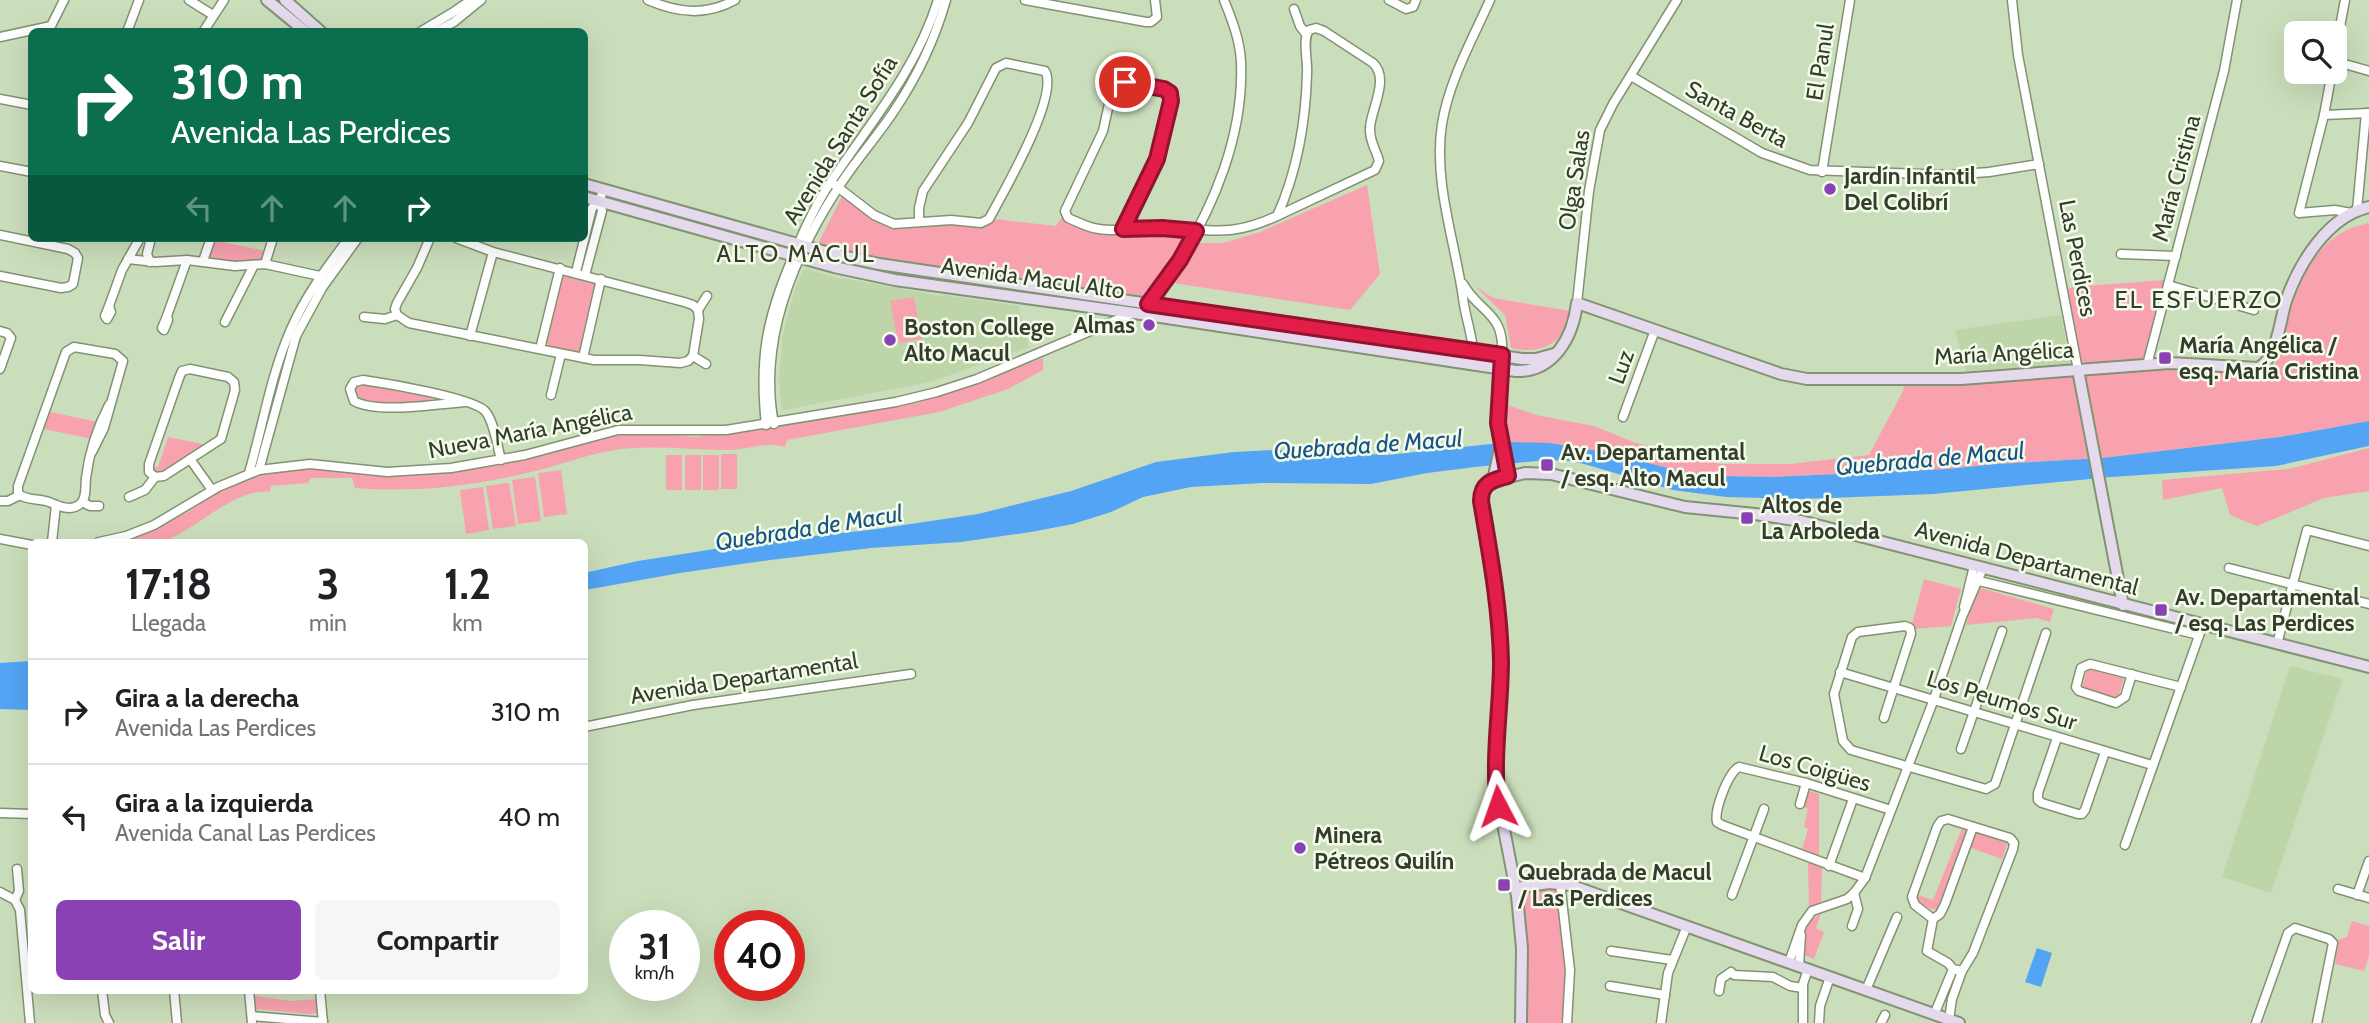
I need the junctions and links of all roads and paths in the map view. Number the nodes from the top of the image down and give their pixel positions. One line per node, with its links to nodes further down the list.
1 (64, 0): 28 (street)
2 (139, 0): 29 (street)
3 (189, 0): 26 (street)
4 (224, 0): 26 (street)
5 (267, 0): 31 (street)
6 (285, 0): 32 (street)
7 (471, 0): 33 (street)
8 (481, 0): 34 (street)
9 (648, 0): 10 (street)
10 (735, 0)
11 (938, 0): 50 (street, Avenida Santa Sofía)
12 (946, 0): 50 (street, Avenida Santa Sofía)
13 (1025, 0): 24 (street)
14 (1155, 0): 24 (street)
15 (1224, 0): 60 (street, Nueva María Angélica)
16 (1389, 0): 17 (street)
17 (1416, 0)
18 (1490, 0): 91 (street)
19 (1677, 0): 40 (street, Olga Salas)
20 (1850, 0): 49 (street, El Panul)
21 (2012, 0): 46 (street, Las Perdices)
22 (2237, 0): 77 (street, María Cristina)
23 (2345, 0): 27 (street)
24 (1052, 3)
25 (1294, 9): 36 (street)
26 (213, 15): 30 (street)
27 (2341, 21)
28 (47, 28)
29 (128, 28)
30 (205, 28)
31 (300, 28)
32 (316, 28)
33 (427, 28)
34 (443, 28)
35 (28, 32): 37 (street)
36 (1306, 34): 56 (street); 56 (street)
37 (0, 37)
38 (2347, 64): 39 (street)
39 (2369, 71)
40 (1630, 75): 49 (street, Santa Berta); 95 (street, Olga Salas)
41 (2330, 84): 45 (street)
42 (0, 99): 43 (street)
43 (28, 104)
44 (2368, 113): 45 (street); 55 (street)
45 (2324, 115): 55 (street)
46 (2039, 164): 49 (street, Santa Berta); 119 (street, Las Perdices)
47 (0, 166): 48 (street)
48 (28, 171)
49 (1822, 172)
50 (835, 184): 57 (street); 73 (street, Avenida Santa Sofía)
51 (588, 185): 52 (street, Avenida Macul Alto)
52 (603, 188): 54 (street); 73 (street, Avenida Macul Alto)
53 (588, 198): 54 (street, Avenida Macul Alto)
54 (600, 201): 58 (street); 76 (street, Avenida Macul Alto); 87 (street)
55 (2359, 210): 116 (street, María Angélica)
56 (1277, 216): 60 (street)
57 (919, 222): 57 (street)
58 (588, 224)
59 (1123, 229): 59 (street); 60 (street)
60 (1196, 231): 96 (street, Nueva María Angélica)
61 (0, 235): 62 (street)
62 (28, 241)
63 (34, 242): 88 (street)
64 (138, 242): 78 (street)
65 (149, 242): 81 (street)
66 (210, 242): 80 (street)
67 (272, 242): 82 (street)
68 (346, 242): 89 (street)
69 (355, 242): 126 (street)
70 (428, 242): 101 (street)
71 (466, 242): 74 (street)
72 (584, 242): 86 (street)
73 (802, 244): 76 (street, Avenida Santa Sofía); 96 (street, Avenida Macul Alto)
74 (492, 252): 84 (street); 107 (street)
75 (2121, 254): 77 (street)
76 (797, 256): 100 (street, Avenida Macul Alto); 123 (street, Avenida Santa Sofía)
77 (2176, 256): 92 (street, María Cristina)
78 (128, 259): 81 (street); 97 (street)
79 (187, 260): 80 (street); 81 (street); 102 (street)
80 (203, 261): 83 (street)
81 (150, 262)
82 (265, 264): 83 (street); 85 (street)
83 (254, 265): 104 (street)
84 (560, 268): 86 (street); 108 (street)
85 (297, 272): 89 (street); 93 (street)
86 (576, 272): 87 (street)
87 (585, 275): 90 (street)
88 (0, 276)
89 (320, 276): 93 (street)
90 (601, 279): 98 (street); 114 (street)
91 (1461, 281): 109 (street); 112 (street)
92 (2168, 285): 99 (street); 116 (street, María Cristina)
93 (312, 289): 128 (street)
94 (707, 296): 98 (street)
95 (1577, 303): 105 (street, María Angélica); 110 (street)
96 (1148, 304): 100 (street, Nueva María Angélica); 109 (street, Avenida Macul Alto)
97 (109, 306)
98 (698, 310): 113 (street)
99 (2254, 310)
100 (1135, 313): 118 (street, Avenida Macul Alto); 123 (street, Nueva María Angélica)
101 (397, 315): 103 (street); 107 (street)
102 (167, 316)
103 (364, 317)
104 (225, 322)
105 (1655, 330): 119 (street, María Angélica); 122 (street, Luz)
106 (0, 331): 117 (street)
107 (470, 336): 108 (street)
108 (540, 349): 111 (street)
109 (1473, 351): 112 (street, Avenida Macul Alto)
110 (1559, 351): 112 (street, Avenida Macul Alto); 118 (street, Avenida Macul Alto)
111 (561, 354): 114 (street); 120 (street)
112 (1502, 355): 118 (street)
113 (693, 356): 114 (street); 115 (street)
114 (583, 358)
115 (706, 365)
116 (2147, 365): 119 (street, María Angélica)
117 (0, 369)
118 (1501, 369): 127 (street)
119 (2078, 370): 147 (street, Las Perdices)
120 (551, 396)
121 (465, 402): 121 (street); 125 (street)
122 (1623, 417)
123 (770, 424): 125 (street, Nueva María Angélica)
124 (190, 459): 129 (street); 129 (street); 130 (street)
125 (501, 460): 126 (street, Nueva María Angélica)
126 (259, 470): 128 (street, Nueva María Angélica)
127 (1504, 470): 142 (street, Avenida Departamental); 183 (street, Avenida Departamental)
128 (249, 473): 130 (street, Nueva María Angélica)
129 (155, 477): 132 (street)
130 (212, 490): 139 (street, Nueva María Angélica)
131 (20, 495): 133 (street); 134 (street); 135 (street)
132 (129, 497)
133 (0, 500)
134 (82, 502): 135 (street); 136 (street)
135 (55, 505): 138 (street)
136 (99, 506)
137 (0, 539): 140 (street)
138 (52, 539)
139 (111, 539)
140 (28, 544)
141 (2369, 545): 145 (street)
142 (1979, 567): 144 (street); 147 (street, Avenida Departamental)
143 (2229, 568): 145 (street)
144 (1975, 580): 148 (street, Avenida Departamental); 158 (street)
145 (2292, 585): 146 (street); 151 (street)
146 (2369, 604)
147 (2123, 605): 148 (street, Avenida Departamental)
148 (2201, 630): 151 (street, Avenida Departamental); 157 (street)
149 (2002, 631): 159 (street)
150 (2046, 633): 161 (street)
151 (2277, 644): 152 (street, Avenida Departamental)
152 (2369, 667)
153 (1840, 672): 156 (street, Los Peumos Sur); 156 (street); 167 (street)
154 (911, 674): 162 (street, Avenida Departamental)
155 (2132, 674): 155 (street); 157 (street)
156 (1894, 687): 158 (street, Los Peumos Sur); 160 (street)
157 (2181, 687): 166 (street)
158 (1934, 699): 159 (street, Los Peumos Sur); 167 (street)
159 (1973, 712): 161 (street, Los Peumos Sur); 164 (street)
160 (1884, 718)
161 (2016, 724): 163 (street, Los Peumos Sur); 167 (street)
162 (588, 726)
163 (2057, 738): 165 (street, Los Peumos Sur); 165 (street)
164 (1961, 749)
165 (2105, 752): 166 (street, Los Peumos Sur)
166 (2152, 765): 177 (street)
167 (1908, 767): 172 (street)
168 (1806, 783): 169 (street, Los Coigües); 170 (street); 176 (street, Los Coigües)
169 (1853, 799): 172 (street, Los Coigües); 179 (street)
170 (1800, 804)
171 (1764, 809): 176 (street)
172 (1891, 810): 181 (street)
173 (0, 813): 174 (street)
174 (28, 814)
175 (1973, 827): 192 (street); 192 (street); 198 (street)
176 (1754, 837): 179 (street, Los Coigües); 187 (street)
177 (2125, 845)
178 (2369, 861): 188 (street)
179 (1829, 866): 181 (street, Los Coigües)
180 (17, 869): 190 (street)
181 (1865, 878): 186 (street)
182 (1560, 883): 183 (street); 193 (street); 216 (street)
183 (1516, 888): 215 (street)
184 (2338, 889): 188 (street)
185 (0, 892): 190 (street)
186 (1854, 892): 194 (street); 197 (street)
187 (1732, 895)
188 (2357, 895): 189 (street)
189 (2369, 898)
190 (15, 900): 211 (street)
191 (1897, 917): 202 (street)
192 (1933, 919): 198 (street)
193 (1687, 926): 196 (street); 197 (street)
194 (1852, 926)
195 (1611, 951): 196 (street)
196 (1672, 960): 208 (street)
197 (1799, 965): 199 (street); 201 (street)
198 (1957, 970): 210 (street); 210 (street)
199 (1830, 977): 202 (street); 219 (street)
200 (1610, 986): 208 (street)
201 (1803, 988): 203 (street); 218 (street)
202 (1866, 990): 210 (street)
203 (1719, 992)
204 (102, 994): 212 (street)
205 (174, 994): 213 (street)
206 (249, 994): 209 (street)
207 (320, 994): 214 (street)
208 (1665, 995): 217 (street)
209 (252, 1019): 214 (street)
210 (1945, 1020)
211 (30, 1023)
212 (109, 1023)
213 (177, 1023)
214 (323, 1023)
215 (1521, 1023)
216 (1567, 1023)
217 (1661, 1023)
218 (1803, 1023)
219 (1819, 1023)
220 (2256, 1023): 221 (street)
221 (2317, 1023)

